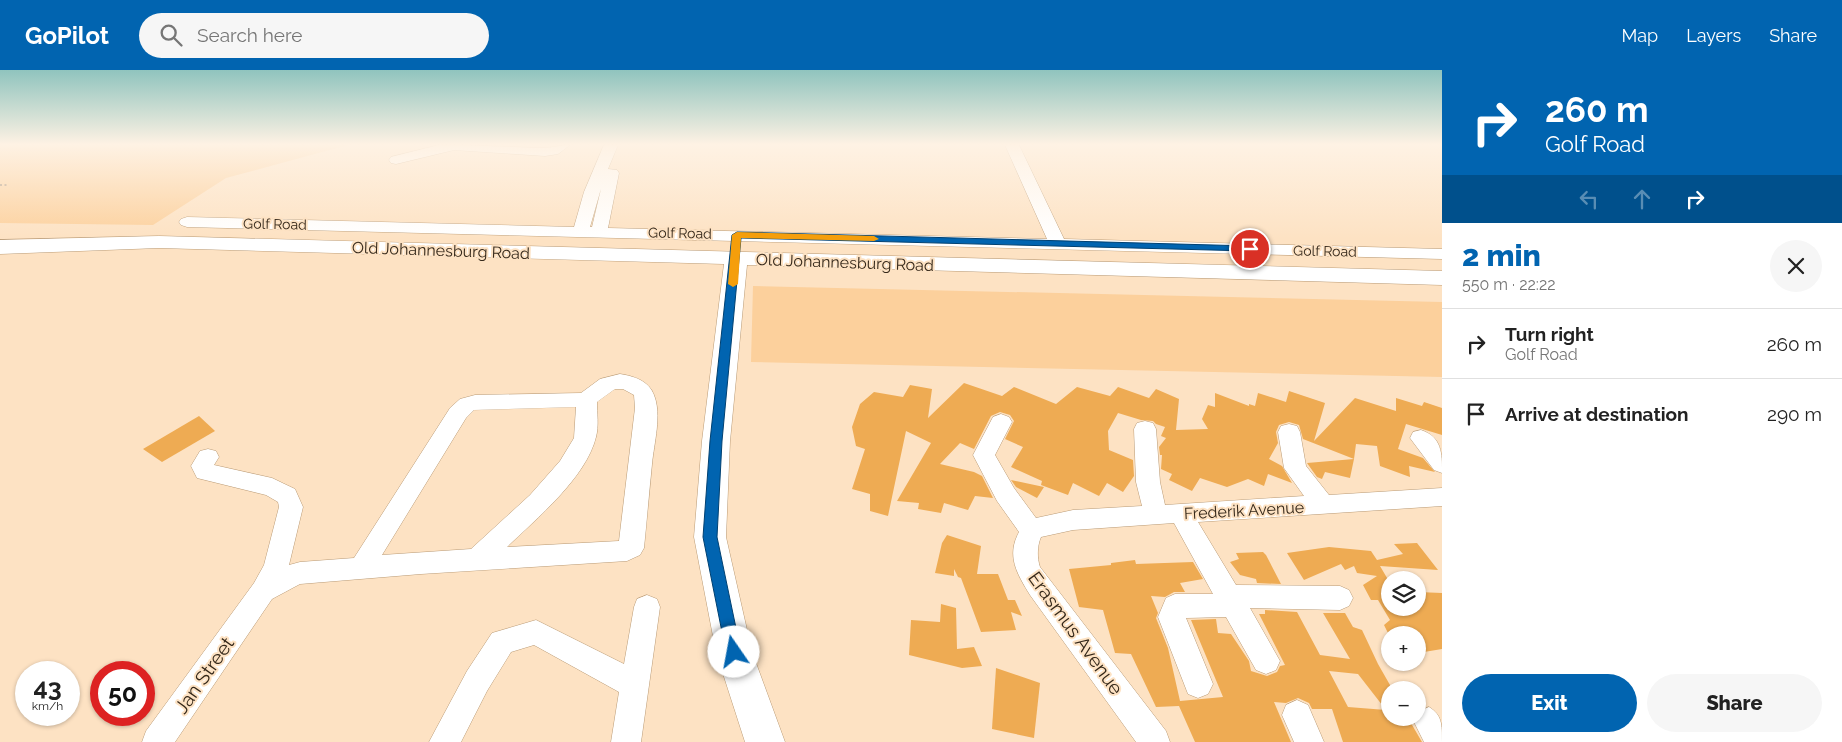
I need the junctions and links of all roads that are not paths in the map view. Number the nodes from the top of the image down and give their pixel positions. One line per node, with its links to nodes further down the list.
1 (598, 176): 5 (street)
2 (612, 176): 6 (street)
3 (1027, 176): 10 (street)
4 (188, 222): 5 (street, Golf Road)
5 (581, 231): 6 (street, Golf Road)
6 (599, 231): 7 (street, Golf Road)
7 (737, 235): 10 (street, Golf Road); 14 (street)
8 (0, 238): 9 (main road, Old Johannesburg Road)
9 (159, 242): 11 (main road, Old Johannesburg Road); 12 (main road, Old Johannesburg Road)
10 (1058, 244): 13 (street, Golf Road)
11 (0, 247)
12 (570, 254): 14 (main road, Old Johannesburg Road); 19 (main road)
13 (1442, 254)
14 (736, 259): 15 (main road, Old Johannesburg Road); 17 (main road)
15 (844, 262): 16 (main road, Old Johannesburg Road); 17 (main road)
16 (1442, 278)
17 (732, 296): 19 (main road)
18 (586, 400): 31 (street); 31 (street); 32 (street)
19 (719, 410): 44 (main road)
20 (1001, 422): 30 (street)
21 (1145, 429): 29 (street)
22 (1289, 432): 27 (street)
23 (1421, 438): 25 (street)
24 (208, 458): 34 (street, Jan Street)
25 (1442, 464)
26 (1442, 497): 27 (street, Frederik Avenue)
27 (1324, 505): 28 (street, Frederik Avenue)
28 (1181, 514): 29 (street, Frederik Avenue); 35 (street)
29 (1156, 515): 30 (street, Frederik Avenue)
30 (1039, 528): 45 (street, Erasmus Avenue)
31 (478, 559): 32 (street)
32 (360, 568): 34 (street)
33 (1340, 598): 35 (street)
34 (257, 600): 41 (street, Jan Street)
35 (1231, 600): 37 (street); 38 (street)
36 (647, 607): 39 (street)
37 (1266, 661)
38 (1198, 684)
39 (635, 685): 42 (street); 43 (street)
40 (1297, 715): 46 (street)
41 (156, 742)
42 (444, 742)
43 (626, 742)
44 (765, 742)
45 (1155, 742)
46 (1309, 742)

